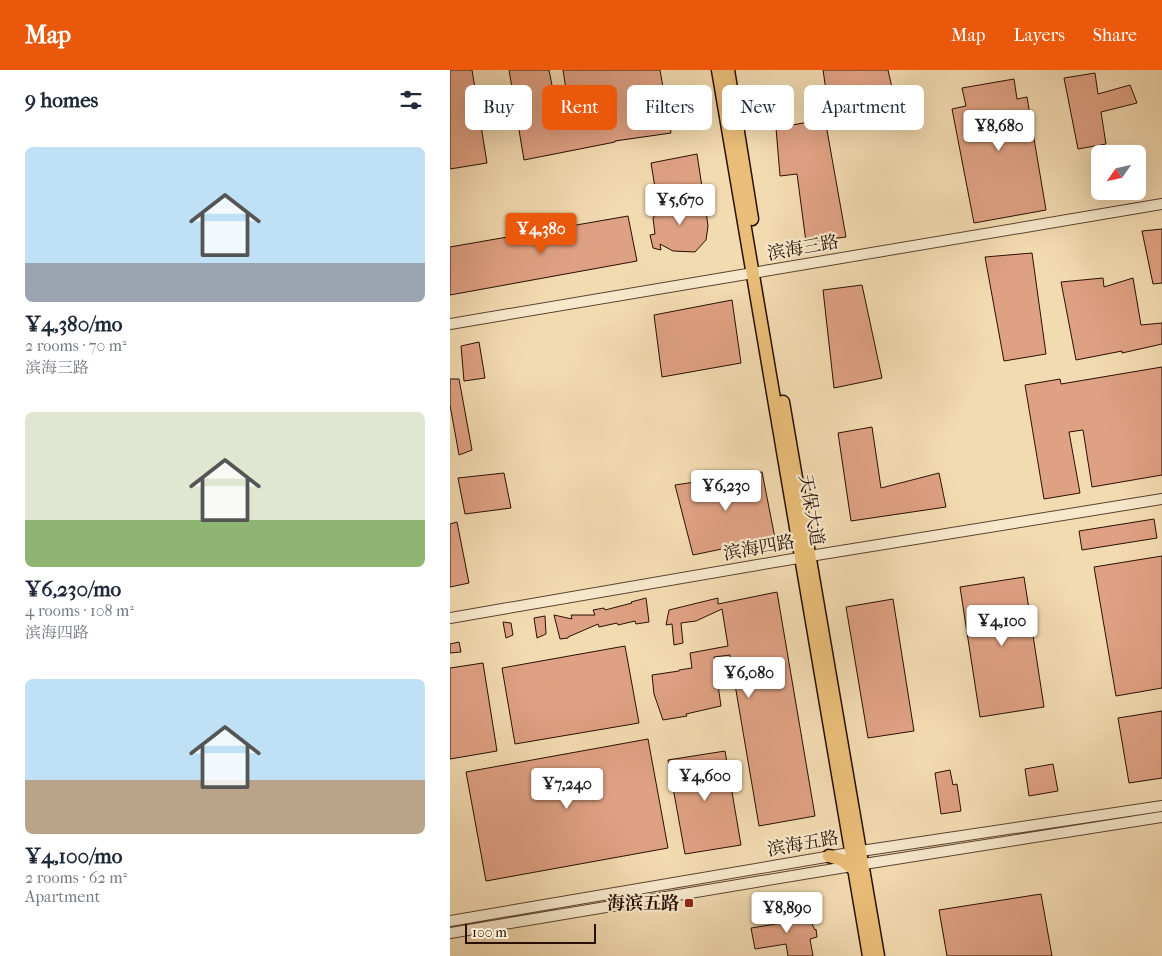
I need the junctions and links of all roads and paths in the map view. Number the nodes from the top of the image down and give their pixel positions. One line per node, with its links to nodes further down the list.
1 (718, 70): 4 (main road, 天保大道)
2 (728, 70): 4 (main road, 天保大道)
3 (1162, 204): 4 (street, 滨海三路)
4 (757, 272): 5 (street, 滨海三路); 7 (main road, 天保大道)
5 (450, 324)
6 (1162, 499): 7 (street, 滨海四路)
7 (806, 557): 8 (street, 滨海四路); 11 (main road, 天保大道)
8 (450, 618)
9 (1162, 806): 11 (street, 滨海五路)
10 (1162, 817): 11 (street)
11 (856, 861): 12 (main road); 13 (main road, 天保大道); 17 (main road)
12 (830, 863): 13 (street); 14 (street, 滨海五路); 15 (street, 滨海五路)
13 (857, 887): 16 (main road, 天保大道)
14 (450, 922)
15 (450, 933)
16 (869, 956)
17 (878, 956)

